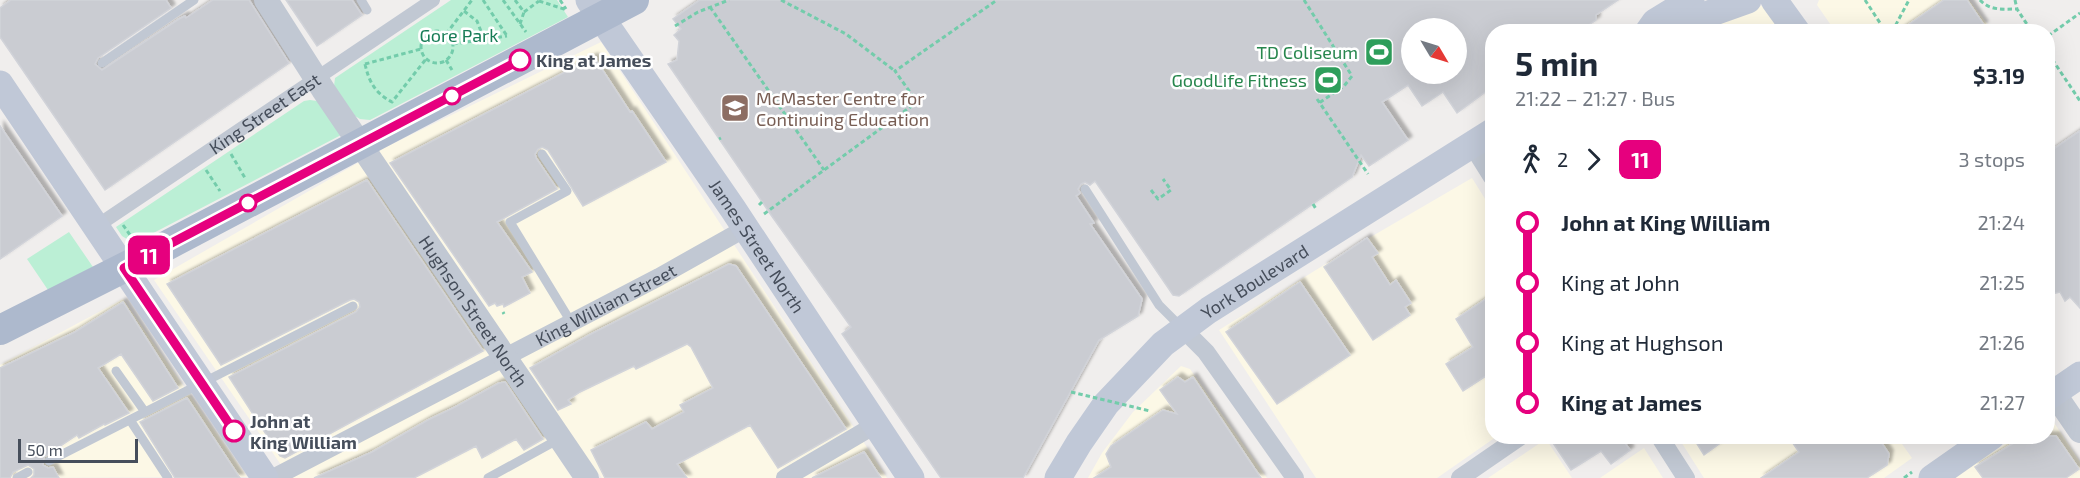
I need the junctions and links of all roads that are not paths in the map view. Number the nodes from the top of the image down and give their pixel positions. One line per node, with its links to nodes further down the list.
1 (176, 0): 10 (lane)
2 (194, 0): 10 (lane)
3 (266, 0): 17 (street, Hughson Street North)
4 (361, 0): 12 (lane)
5 (433, 0): 17 (street, King Street East)
6 (634, 0): 11 (main road)
7 (1691, 0): 13 (main road)
8 (1748, 0): 14 (main road)
9 (1774, 0): 15 (main road)
10 (182, 9): 16 (lane)
11 (595, 9): 20 (main road); 23 (main road, James Street North)
12 (367, 10)
13 (1654, 24)
14 (1686, 24)
15 (1791, 24)
16 (102, 63)
17 (317, 78): 20 (street, Hughson Street North); 24 (street, King Street East)
18 (0, 84): 24 (main road)
19 (1482, 138): 28 (main road, York Boulevard)
20 (360, 144): 25 (main road); 30 (street, Hughson Street North)
21 (542, 154): 27 (lane)
22 (1085, 189): 28 (lane)
23 (758, 212): 27 (street, King William Street); 38 (main road, James Street North)
24 (110, 226): 25 (main road)
25 (124, 268): 29 (main road); 33 (main road)
26 (353, 306): 33 (lane)
27 (571, 322): 30 (street, King William Street)
28 (1183, 329): 54 (main road, York Boulevard); 55 (street)
29 (0, 330)
30 (505, 357): 40 (street, Hughson Street North); 50 (street, King William Street)
31 (116, 371): 36 (lane)
32 (2080, 375): 34 (main road)
33 (202, 384): 36 (lane); 49 (main road)
34 (2055, 389)
35 (2055, 398): 39 (street)
36 (145, 412): 37 (lane)
37 (130, 420): 44 (lane); 48 (lane)
38 (875, 425): 46 (street); 53 (main road, James Street North)
39 (2080, 431)
40 (560, 438): 51 (lane); 52 (street, Hughson Street North)
41 (1509, 444): 56 (street)
42 (1664, 444): 57 (street)
43 (1981, 444): 58 (main road)
44 (48, 461)
45 (28, 472): 47 (lane)
46 (795, 476)
47 (17, 478)
48 (168, 478)
49 (265, 478)
50 (273, 478)
51 (488, 478)
52 (587, 478)
53 (911, 478)
54 (1058, 478)
55 (1294, 478)
56 (1460, 478)
57 (1686, 478)
58 (1932, 478)

